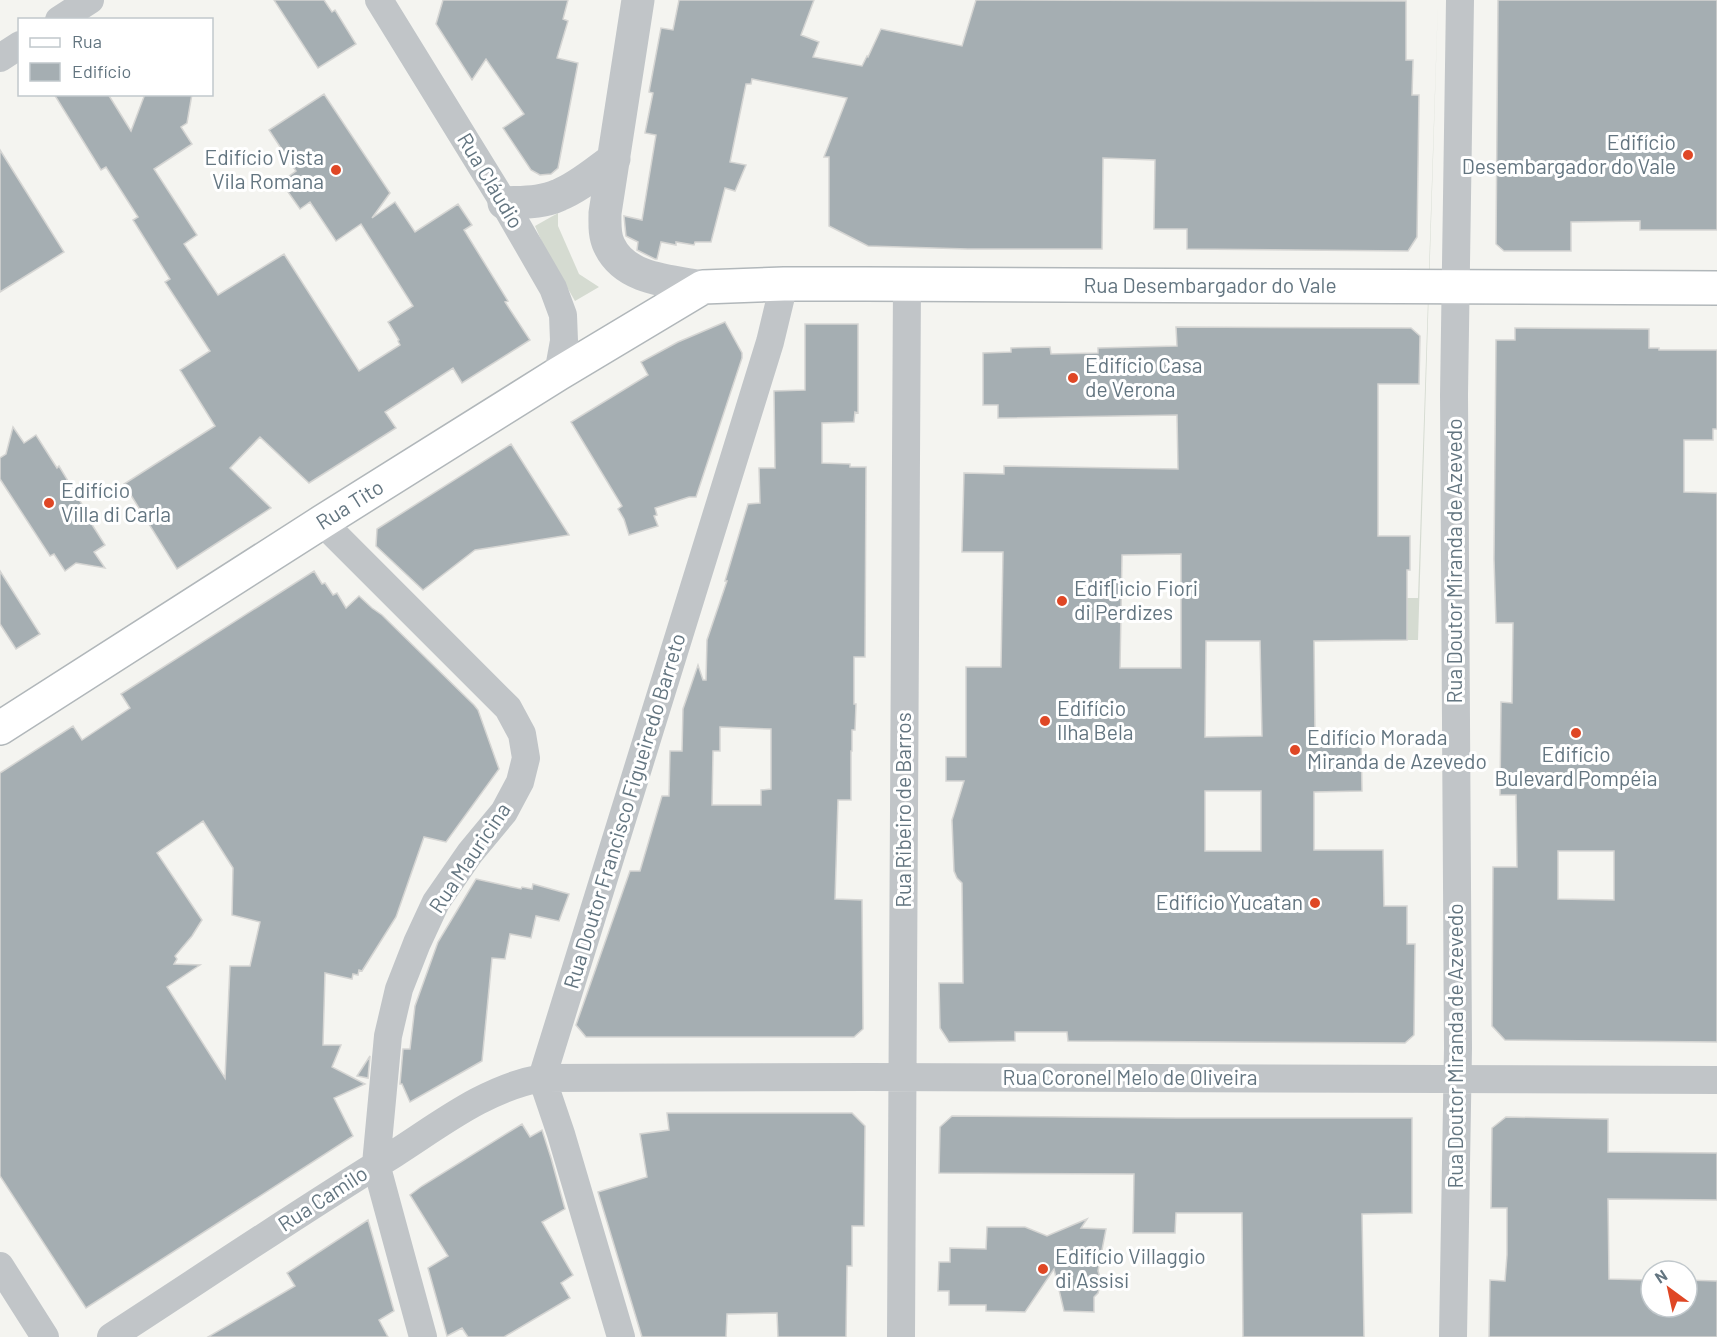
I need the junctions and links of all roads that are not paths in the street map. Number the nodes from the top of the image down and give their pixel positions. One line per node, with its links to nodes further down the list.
1 (90, 0): 5 (street)
2 (379, 0): 9 (street, Rua Cláudio)
3 (638, 0): 8 (street)
4 (1460, 0): 12 (street, Rua Doutor Miranda de Azevedo)
5 (63, 18)
6 (18, 46): 7 (street)
7 (0, 58)
8 (614, 159): 9 (street); 13 (street)
9 (504, 203): 15 (street, Rua Cláudio)
10 (784, 284): 11 (main road, Rua Desembargador do Vale); 13 (main road, Rua Desembargador do Vale); 19 (street, Rua Doutor Francisco Figueiredo Barreto)
11 (908, 284): 12 (main road, Rua Desembargador do Vale); 18 (street, Rua Ribeiro de Barros)
12 (1455, 286): 14 (main road, Rua Desembargador do Vale); 20 (street, Rua Doutor Miranda de Azevedo)
13 (703, 287): 15 (main road, Rua Tito)
14 (1717, 288)
15 (558, 374): 16 (main road, Rua Tito)
16 (322, 522): 17 (main road, Rua Tito); 22 (street, Rua Mauricina)
17 (0, 728)
18 (902, 1077): 19 (street, Rua Coronel Melo de Oliveira); 20 (street, Rua Coronel Melo de Oliveira); 28 (street, Rua Ribeiro de Barros)
19 (542, 1078): 22 (street, Rua Camilo); 27 (street)
20 (1457, 1079): 21 (street, Rua Coronel Melo de Oliveira); 29 (street, Rua Doutor Miranda de Azevedo)
21 (1717, 1080)
22 (376, 1164): 25 (street, Rua Camilo); 26 (street, Rua Mauricina)
23 (0, 1266): 24 (street)
24 (45, 1337)
25 (111, 1337)
26 (423, 1337)
27 (621, 1337)
28 (901, 1337)
29 (1453, 1337)

